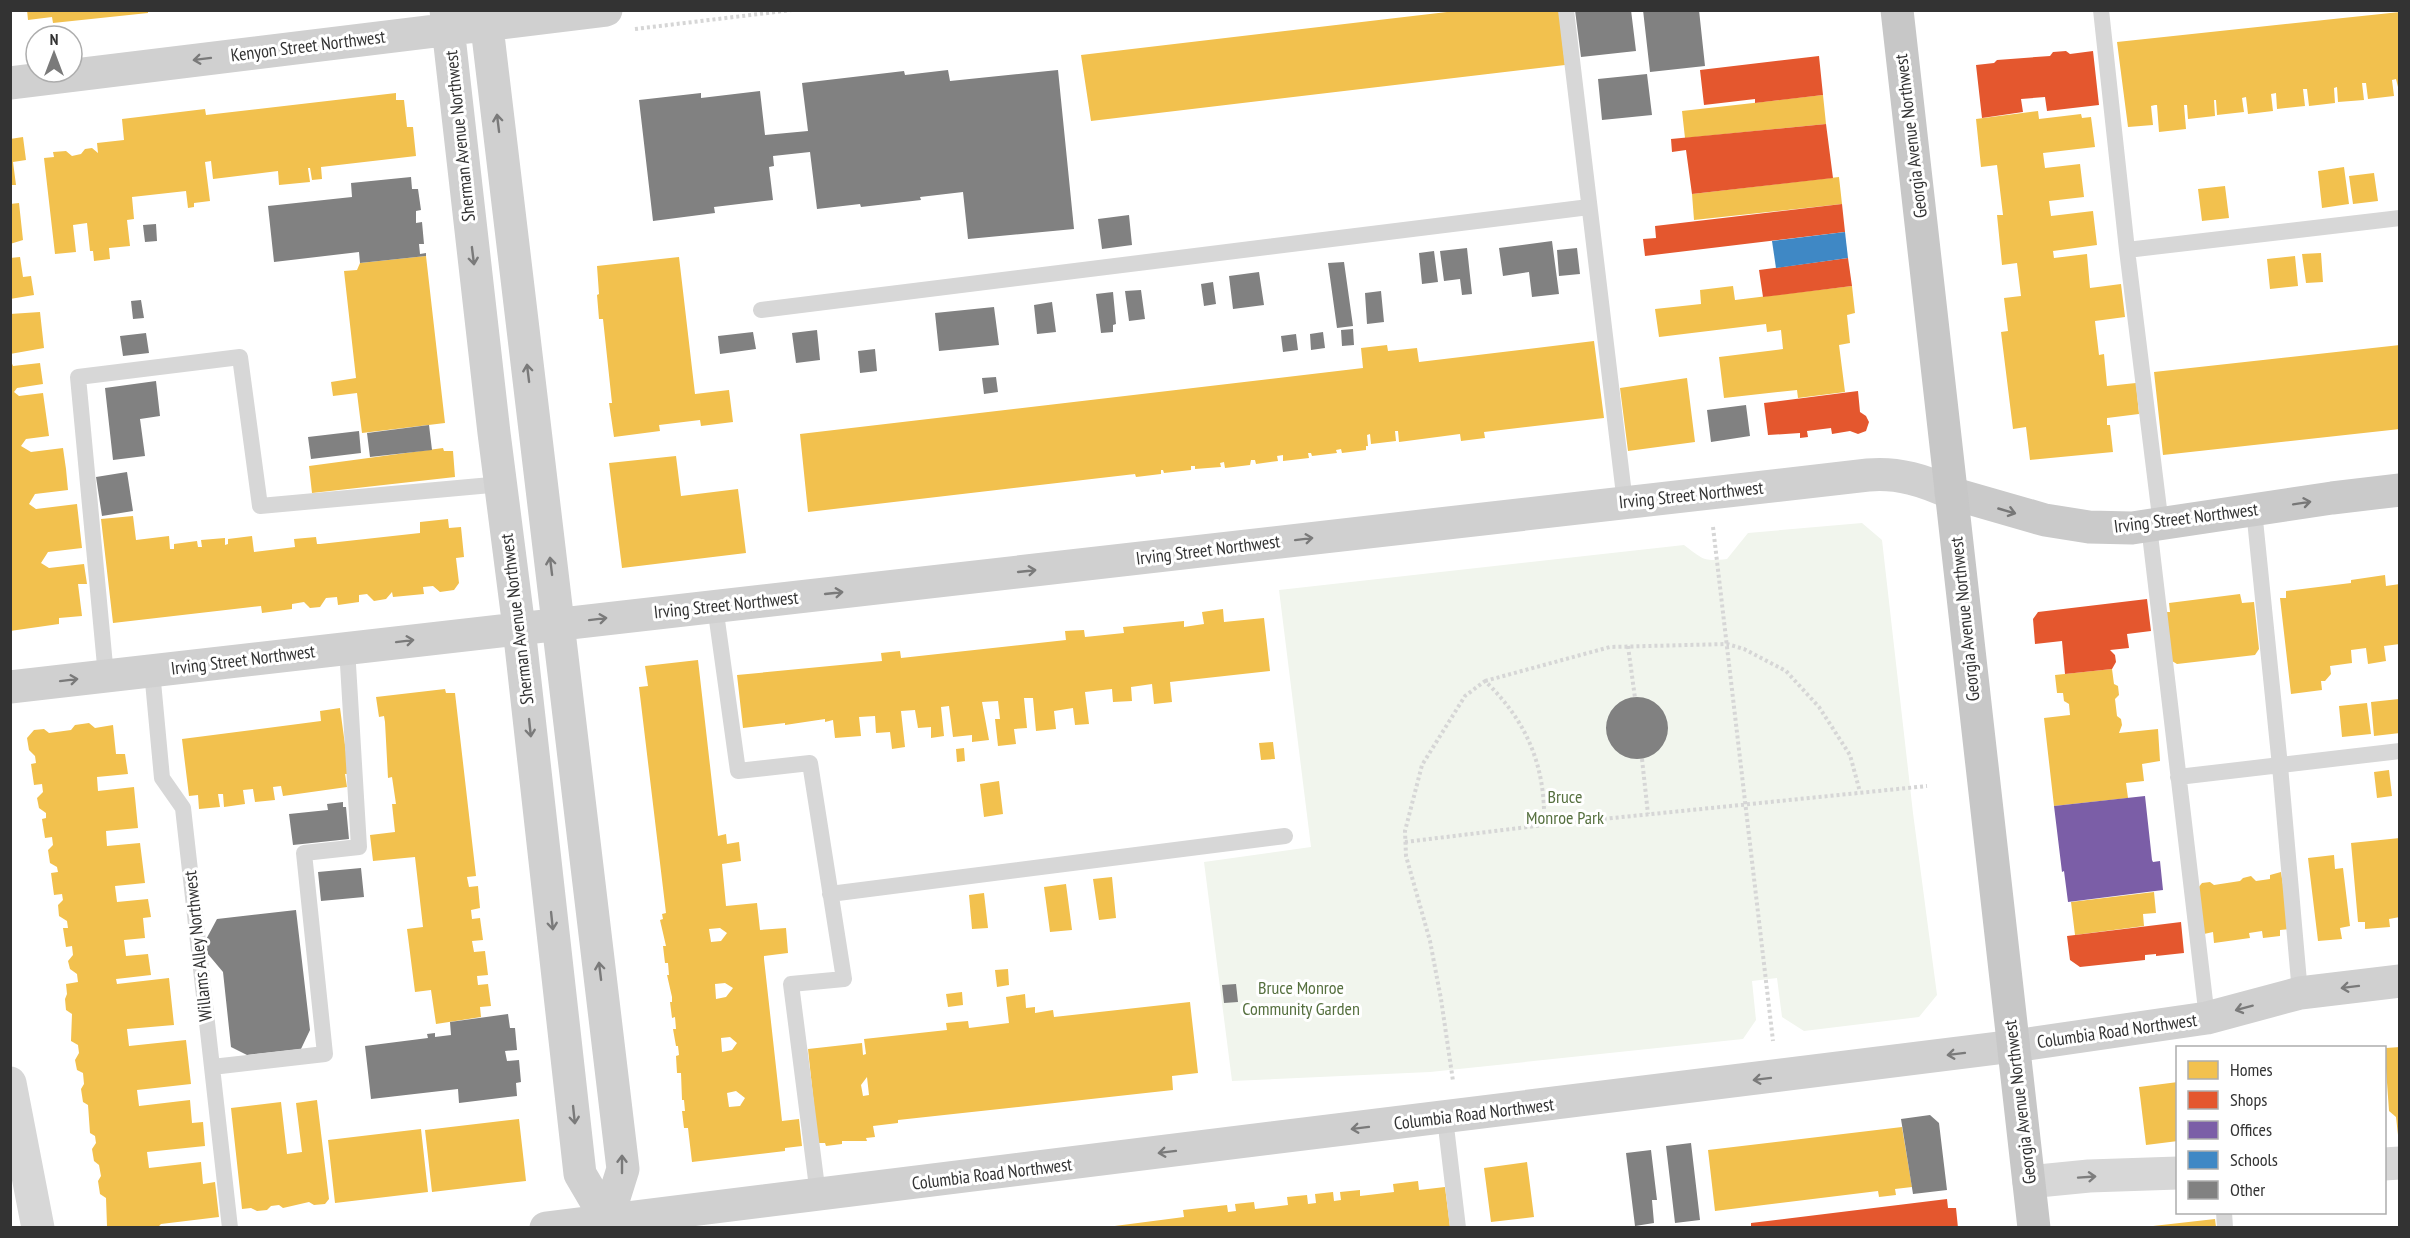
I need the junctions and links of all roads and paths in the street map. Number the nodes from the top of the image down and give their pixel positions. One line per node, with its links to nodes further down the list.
1 (792, 10): 7 (path)
2 (1566, 10): 9 (lane)
3 (1897, 10): 15 (highway, Georgia Avenue Northwest)
4 (2101, 10): 11 (lane)
5 (486, 17): 6 (main road, Kenyon Street Northwest); 7 (main road, Kenyon Street Northwest); 21 (main road, one-way to 5)
6 (447, 20): 8 (main road, Kenyon Street Northwest, one-way to 8); 13 (main road, Sherman Avenue Northwest, one-way to 13)
7 (616, 20)
8 (10, 83)
9 (1588, 207): 12 (lane); 16 (lane)
10 (2400, 218): 11 (lane)
11 (2127, 250): 19 (lane)
12 (761, 310)
13 (502, 484): 22 (main road, Sherman Avenue Northwest); 27 (lane)
14 (2400, 490): 17 (main road, Irving Street Northwest, one-way to 14)
15 (1951, 494): 16 (main road, Irving Street Northwest); 19 (main road, Irving Street Northwest, one-way to 19); 46 (highway, Georgia Avenue Northwest)
16 (1625, 502): 20 (main road, Irving Street Northwest, one-way to 16)
17 (2254, 510): 19 (main road, Irving Street Northwest); 33 (lane)
18 (1712, 520): 23 (path)
19 (2155, 525): 34 (lane)
20 (715, 606): 21 (main road, Irving Street Northwest, one-way to 20); 42 (lane)
21 (558, 624): 22 (main road, Irving Street Northwest); 55 (main road, one-way to 21)
22 (519, 628): 25 (main road, Irving Street Northwest, one-way to 22); 55 (main road, Sherman Avenue Northwest, one-way to 55)
23 (1727, 644): 24 (path); 36 (path); 37 (path)
24 (1628, 646): 28 (path); 30 (path)
25 (347, 648): 26 (main road, Irving Street Northwest); 48 (lane)
26 (152, 670): 27 (main road, Irving Street Northwest); 48 (lane, Willams Alley Northwest)
27 (106, 676): 29 (main road, Irving Street Northwest, one-way to 27)
28 (1485, 681): 39 (path); 41 (path)
29 (10, 687)
30 (1635, 698)
31 (2400, 752): 33 (lane)
32 (1642, 759): 38 (path)
33 (2280, 766): 34 (lane); 44 (lane)
34 (2178, 777): 45 (lane)
35 (1927, 786): 36 (path)
36 (1860, 792): 37 (path)
37 (1746, 804): 38 (path); 47 (path)
38 (1648, 814): 39 (path)
39 (1544, 825): 41 (path)
40 (1285, 836): 42 (lane)
41 (1405, 842): 49 (path)
42 (830, 894): 54 (lane)
43 (2400, 981): 44 (main road, Columbia Road Northwest, one-way to 44)
44 (2300, 993): 45 (main road, Columbia Road Northwest, one-way to 45)
45 (2206, 1018): 46 (main road, Columbia Road Northwest)
46 (2014, 1046): 51 (main road, Columbia Road Northwest, one-way to 51); 53 (highway, Georgia Avenue Northwest)
47 (1774, 1048)
48 (212, 1067): 57 (lane, Willams Alley Northwest)
49 (1453, 1081)
50 (10, 1083): 56 (street)
51 (1445, 1118): 54 (main road, Columbia Road Northwest, one-way to 54); 59 (lane)
52 (2176, 1173): 53 (street, one-way to 52)
53 (2029, 1182): 60 (highway, Georgia Avenue Northwest)
54 (818, 1195): 55 (main road, Columbia Road Northwest)
55 (608, 1224): 58 (main road, Columbia Road Northwest)
56 (38, 1227)
57 (230, 1227)
58 (546, 1227)
59 (1458, 1227)
60 (2034, 1227)

